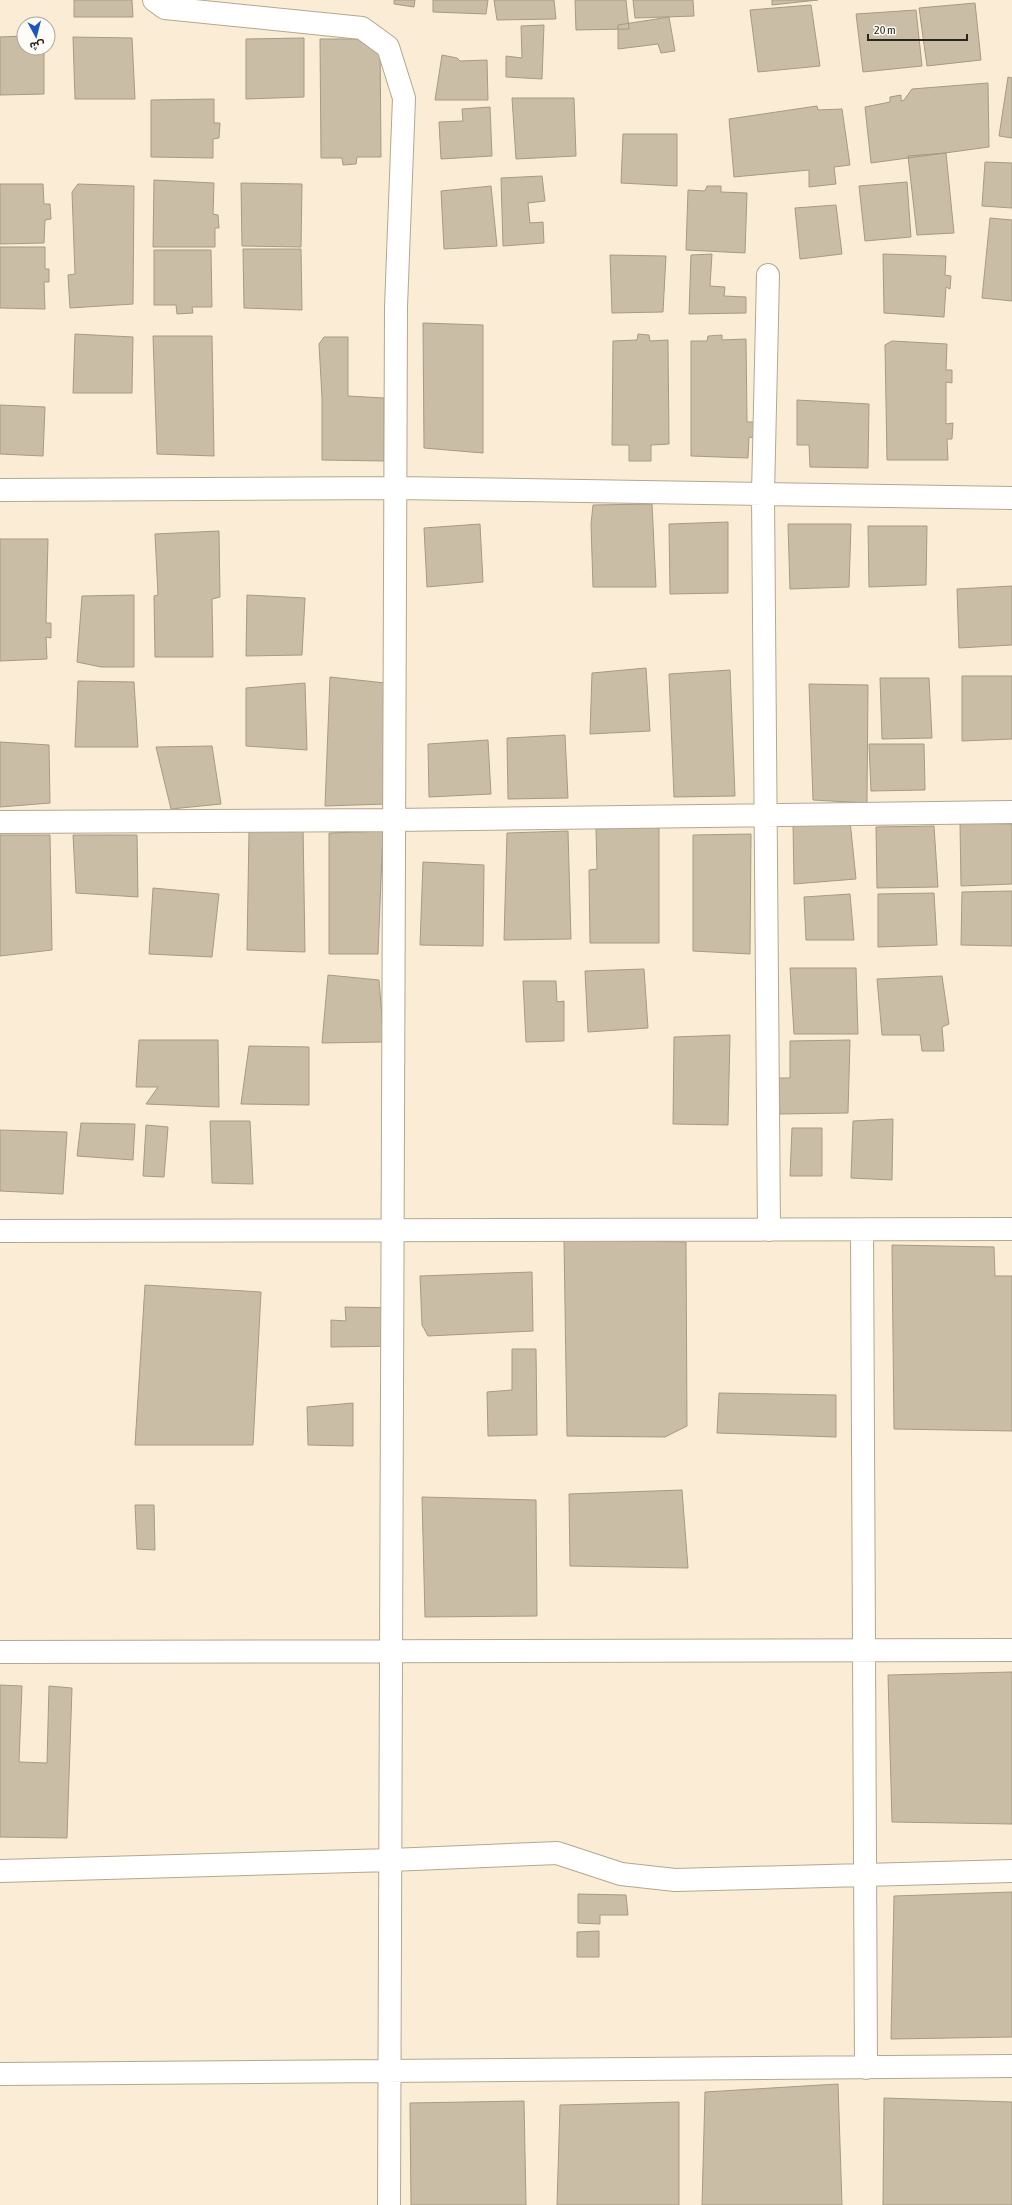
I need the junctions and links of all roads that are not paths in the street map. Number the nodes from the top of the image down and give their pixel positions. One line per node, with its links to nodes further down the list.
1 (154, 0): 3 (street)
2 (768, 275): 5 (street)
3 (396, 488): 4 (street); 5 (street); 9 (street)
4 (0, 490)
5 (763, 494): 6 (street); 8 (street)
6 (1012, 498)
7 (1012, 812): 8 (street)
8 (766, 816): 9 (street); 13 (street)
9 (394, 820): 10 (street); 12 (street)
10 (0, 822)
11 (1012, 1229): 14 (street)
12 (393, 1230): 13 (street); 15 (street); 18 (street)
13 (769, 1230): 14 (street)
14 (862, 1230): 16 (street)
15 (0, 1231)
16 (864, 1650): 17 (street); 18 (street); 23 (street)
17 (1012, 1650)
18 (391, 1651): 19 (street); 20 (street)
19 (0, 1652)
20 (391, 1860): 21 (street); 23 (street); 26 (street)
21 (0, 1872)
22 (1012, 1872): 23 (street)
23 (864, 1876): 25 (street)
24 (1012, 2066): 25 (street)
25 (866, 2068): 26 (street)
26 (390, 2071): 27 (street); 28 (street)
27 (0, 2074)
28 (389, 2205)

